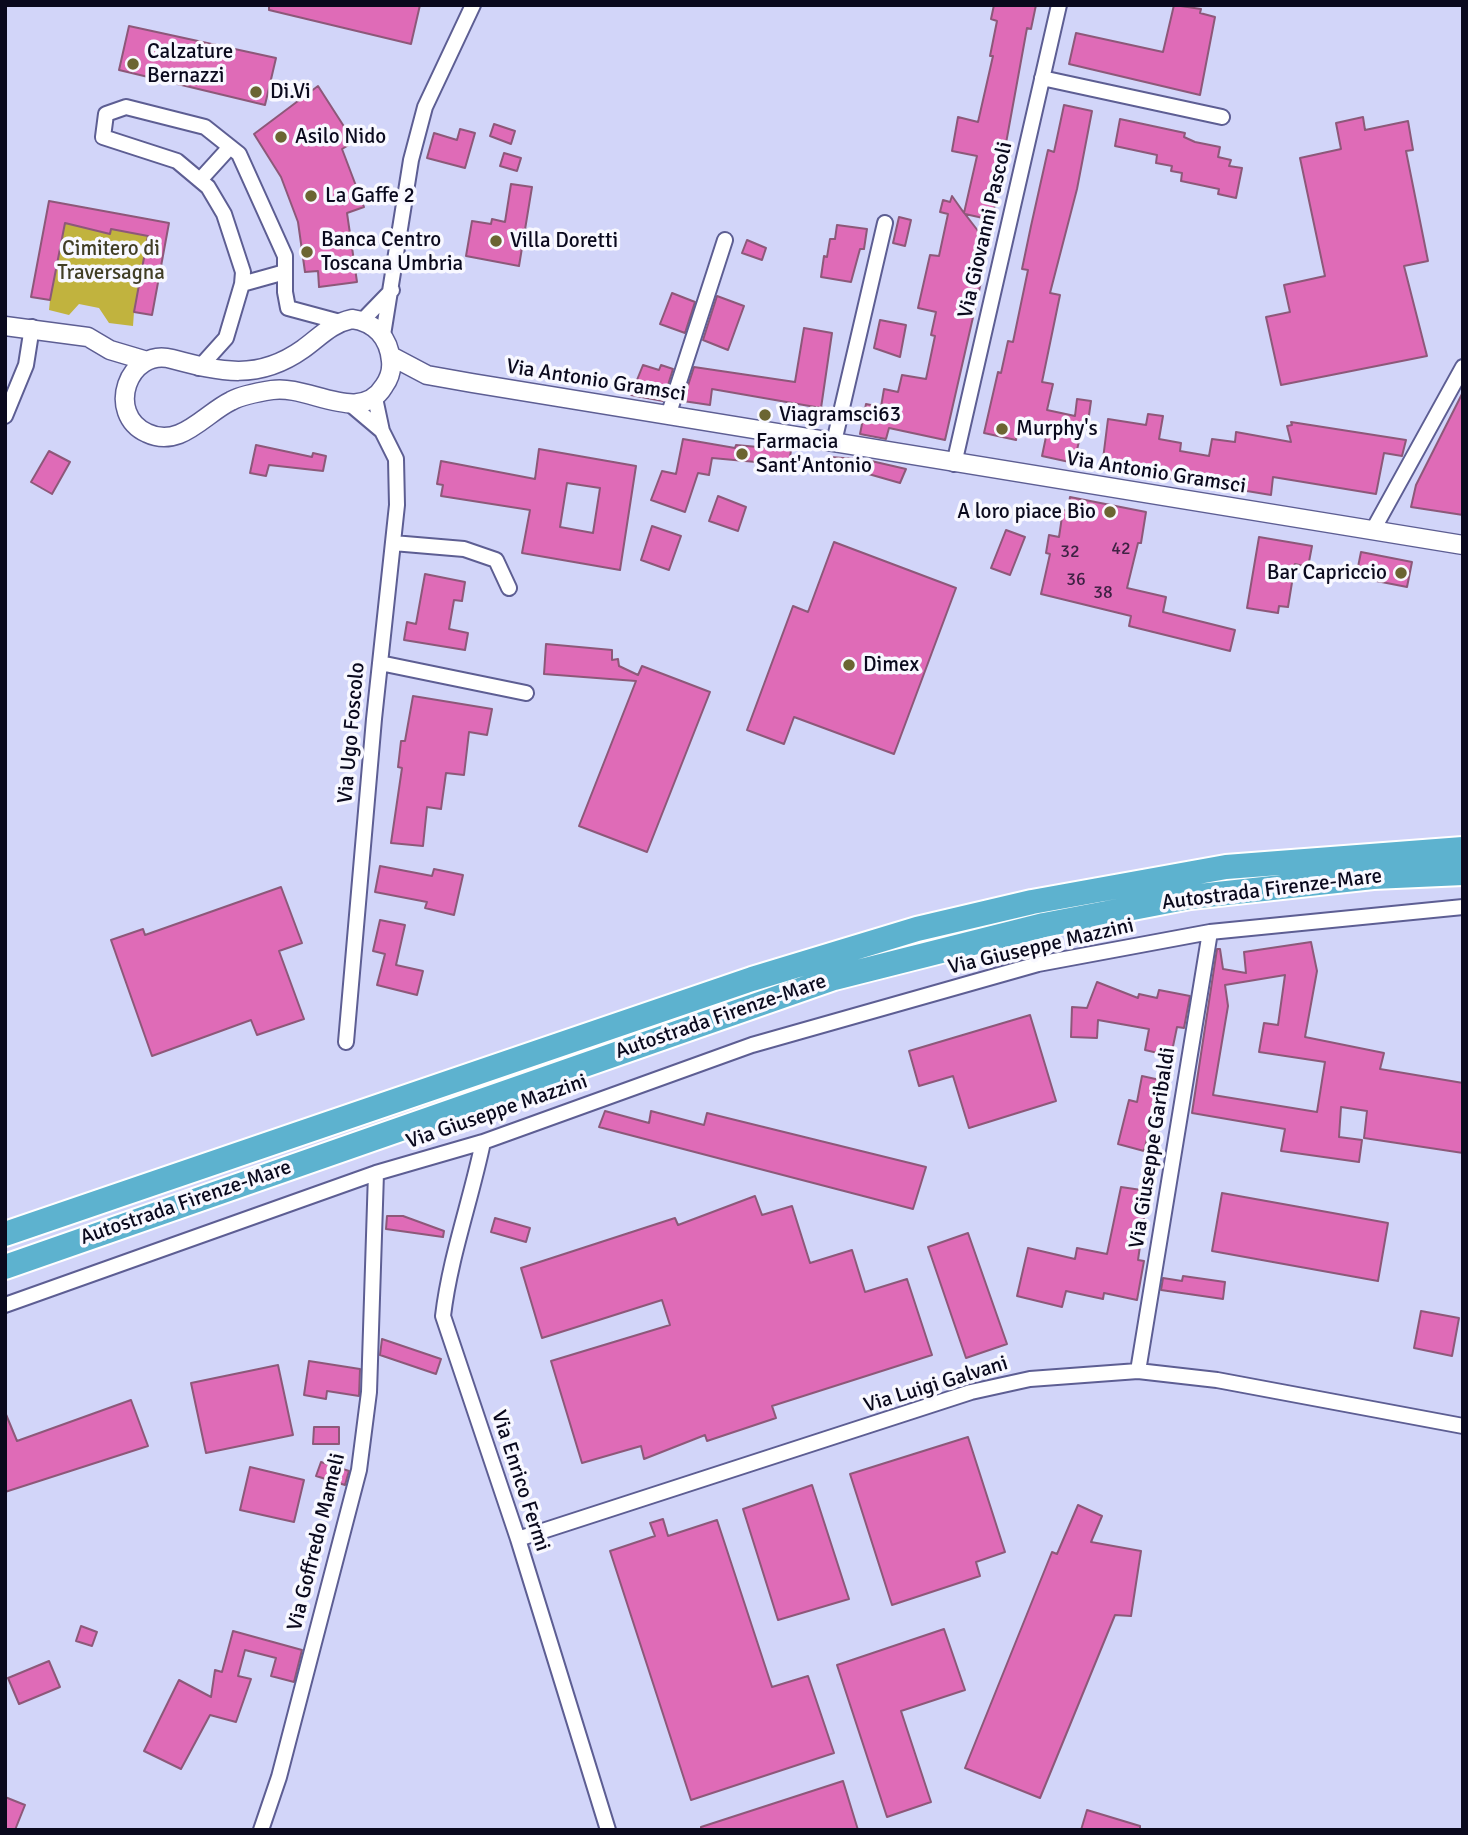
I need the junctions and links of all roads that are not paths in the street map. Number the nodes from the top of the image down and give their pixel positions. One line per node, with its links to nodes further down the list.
1 (473, 5): 11 (street)
2 (1059, 5): 3 (street, Via Giovanni Pascoli)
3 (1042, 78): 4 (street); 31 (street, Via Giovanni Pascoli)
4 (1222, 117)
5 (230, 147): 6 (street); 6 (street); 9 (street)
6 (200, 180): 10 (street)
7 (886, 223): 30 (street)
8 (725, 240): 28 (street)
9 (285, 272): 10 (street); 12 (street)
10 (242, 284): 21 (street)
11 (392, 290): 13 (street); 16 (street)
12 (340, 321): 13 (street); 21 (street)
13 (362, 321): 16 (street)
14 (5, 326): 15 (street)
15 (32, 327): 17 (street); 27 (street)
16 (383, 335): 18 (street)
17 (110, 350): 19 (street); 23 (street)
18 (391, 356): 22 (street, Via Antonio Gramsci); 24 (street)
19 (147, 361): 21 (street); 23 (street)
20 (1463, 367): 32 (street)
21 (199, 368)
22 (427, 375): 24 (street, Via Antonio Gramsci); 28 (street, Via Antonio Gramsci)
23 (127, 382): 26 (street)
24 (386, 383): 25 (street)
25 (374, 398): 26 (street); 29 (street, Via Ugo Foscolo)
26 (350, 404): 29 (street, Via Ugo Foscolo)
27 (5, 416)
28 (668, 416): 30 (street, Via Antonio Gramsci)
29 (382, 431): 33 (street, Via Ugo Foscolo)
30 (834, 443): 31 (street, Via Antonio Gramsci)
31 (954, 464): 32 (street, Via Antonio Gramsci)
32 (1373, 530): 34 (street, Via Antonio Gramsci)
33 (393, 543): 35 (street); 36 (street, Via Ugo Foscolo)
34 (1463, 545)
35 (509, 588)
36 (380, 663): 37 (street); 42 (street, Via Ugo Foscolo)
37 (526, 692)
38 (1463, 849): 45 (highway, Autostrada Firenze-Mare)
39 (1463, 873): 46 (highway, Autostrada Firenze-Mare)
40 (1463, 907): 41 (street, Via Giuseppe Mazzini)
41 (1210, 932): 43 (street, Via Giuseppe Mazzini); 48 (street, Via Giuseppe Garibaldi)
42 (346, 1042)
43 (483, 1142): 44 (street, Via Giuseppe Mazzini); 50 (street, Via Enrico Fermi)
44 (376, 1174): 47 (street, Via Giuseppe Mazzini); 51 (street, Via Goffredo Mameli)
45 (5, 1234)
46 (5, 1267)
47 (5, 1305)
48 (1138, 1371): 49 (street, Via Luigi Galvani); 50 (street, Via Luigi Galvani)
49 (1463, 1426)
50 (518, 1539): 52 (street, Via Enrico Fermi)
51 (261, 1830)
52 (608, 1830)

